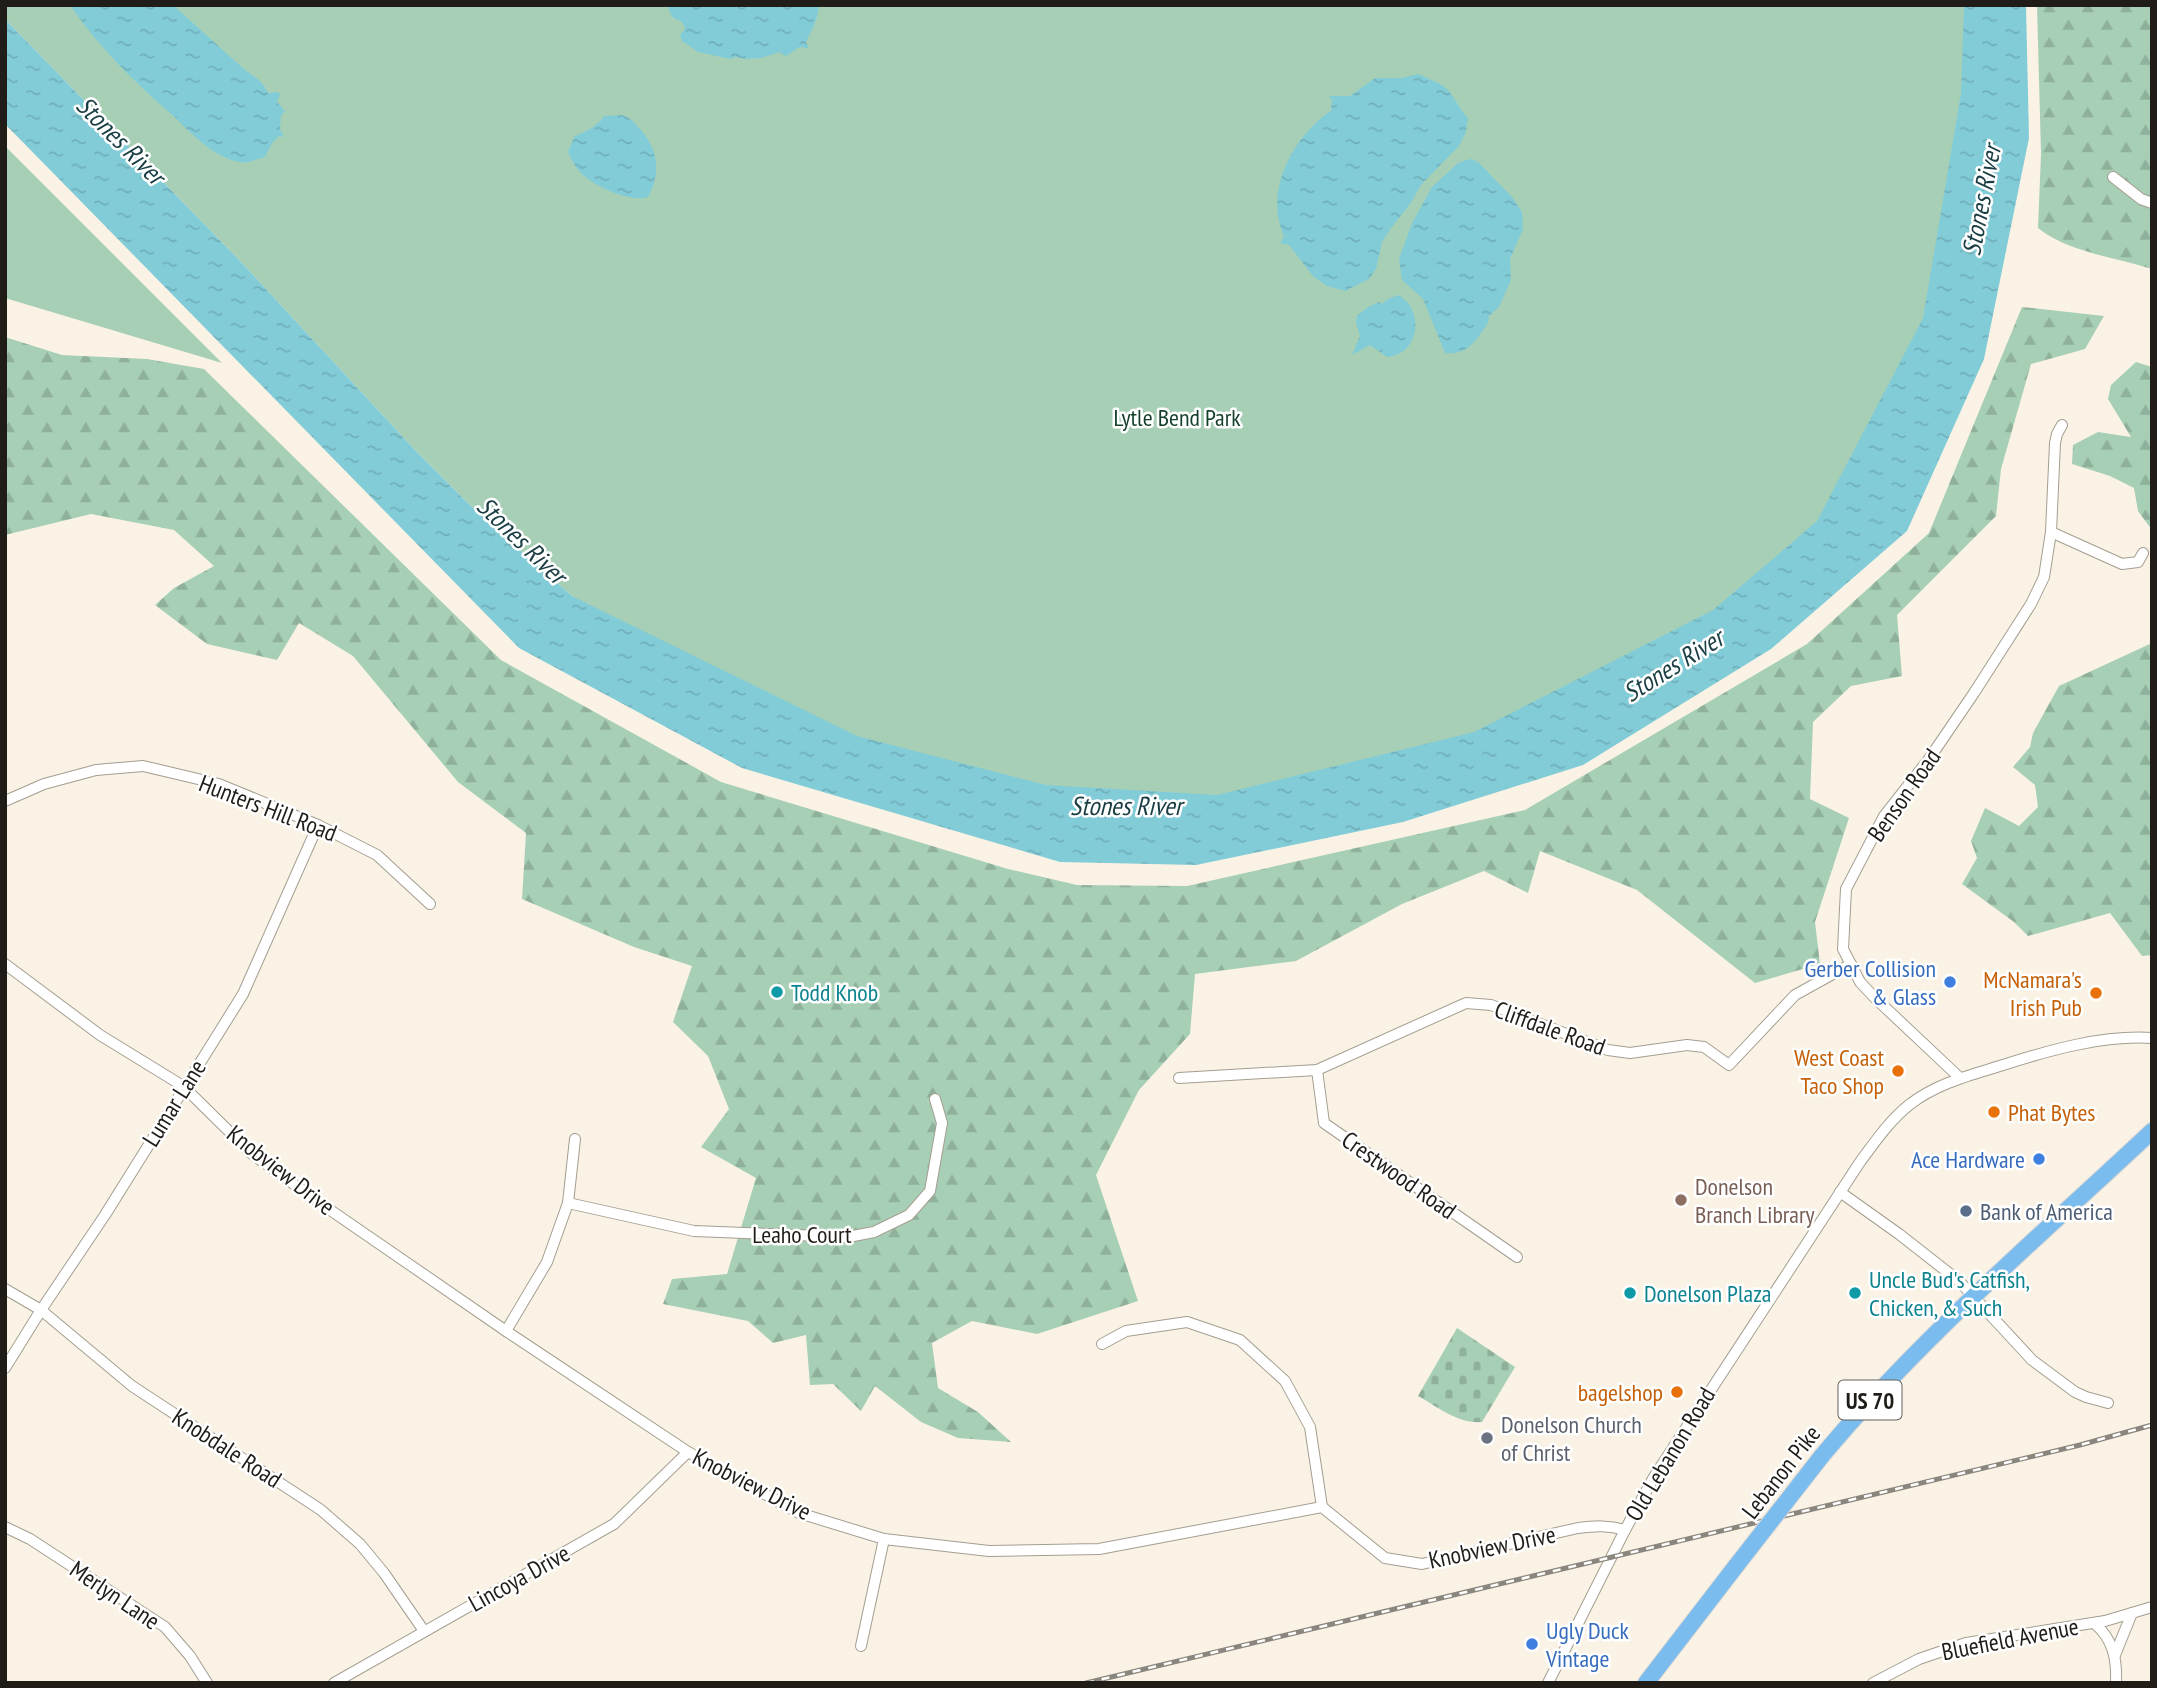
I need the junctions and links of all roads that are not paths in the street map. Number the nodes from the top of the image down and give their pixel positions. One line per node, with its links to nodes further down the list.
1 (2113, 177): 2 (street)
2 (2152, 203)
3 (2063, 425): 4 (street, Benson Road)
4 (2051, 532): 5 (street); 10 (street, Benson Road)
5 (2143, 553)
6 (5, 801): 7 (street, Hunters Hill Road)
7 (318, 825): 8 (street, Hunters Hill Road); 15 (street, Lumar Lane)
8 (430, 904)
9 (5, 964): 15 (street, Knobview Drive)
10 (1850, 964): 12 (street, Cliffdale Road); 14 (street, Benson Road)
11 (2152, 1038): 14 (street, Old Lebanon Road)
12 (1317, 1070): 13 (street, Cliffdale Road); 21 (street, Crestwood Road)
13 (1179, 1078)
14 (1960, 1078): 19 (street, Old Lebanon Road)
15 (183, 1086): 24 (street, Lumar Lane); 25 (street, Knobview Drive)
16 (935, 1099): 20 (street, Leaho Court)
17 (2152, 1131): 23 (main road, Lebanon Pike / US 70)
18 (575, 1139): 20 (street)
19 (1840, 1192): 23 (street); 32 (street, Old Lebanon Road)
20 (568, 1203): 25 (street)
21 (1517, 1257)
22 (5, 1289): 24 (street, Knobdale Road)
23 (1973, 1298): 28 (street); 43 (main road, Lebanon Pike / US 70, bridge)
24 (41, 1310): 27 (street, Lumar Lane); 37 (street, Knobdale Road)
25 (506, 1331): 29 (street, Knobview Drive)
26 (1102, 1344): 30 (street)
27 (5, 1368)
28 (2108, 1403)
29 (688, 1452): 33 (street, Knobview Drive); 37 (street, Lincoya Drive)
30 (1322, 1507): 32 (street, Knobview Drive); 33 (street, Knobview Drive)
31 (5, 1527): 40 (street, Merlyn Lane)
32 (1625, 1530): 42 (street, Old Lebanon Road)
33 (884, 1539): 38 (street)
34 (2152, 1607): 35 (street, Bluefield Avenue)
35 (2132, 1613): 36 (street, Bluefield Avenue); 39 (street)
36 (2094, 1623): 39 (street); 44 (street, Bluefield Avenue)
37 (424, 1631): 41 (street, Lincoya Drive)
38 (861, 1646)
39 (2115, 1655): 45 (street)
40 (207, 1683)
41 (334, 1683)
42 (1548, 1683)
43 (1646, 1683)
44 (1874, 1683)
45 (2118, 1683)

